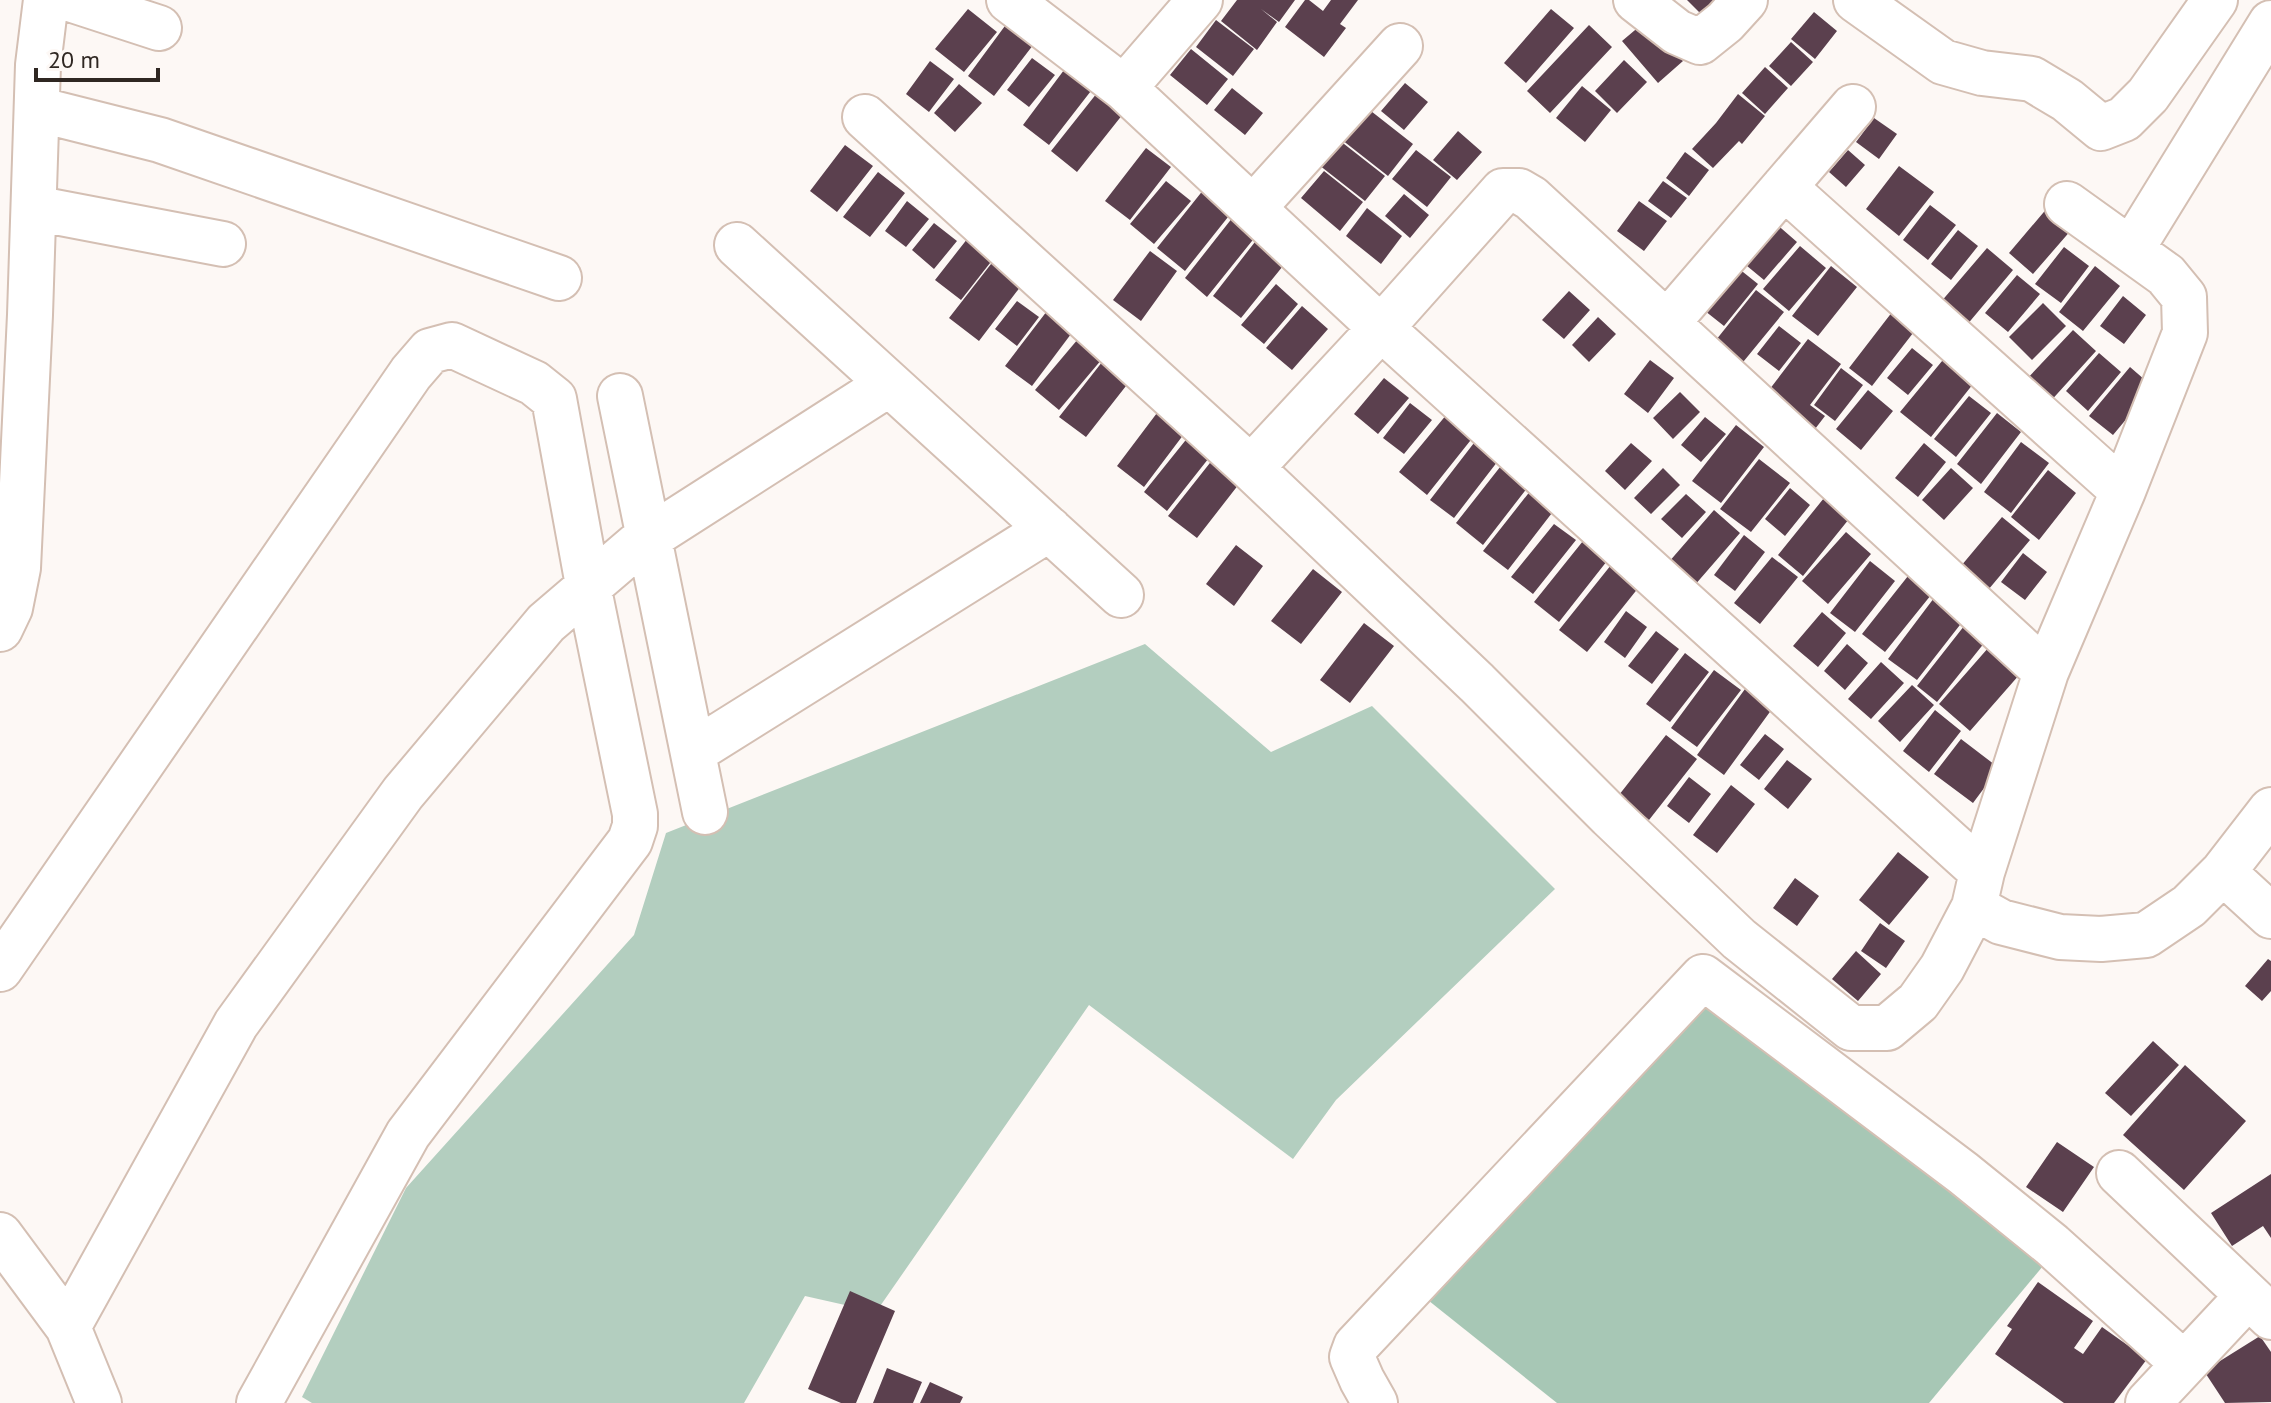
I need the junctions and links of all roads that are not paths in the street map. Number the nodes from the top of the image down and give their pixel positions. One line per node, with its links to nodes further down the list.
1 (46, 0): 14 (street)
2 (73, 0): 10 (street)
3 (1009, 0): 12 (street)
4 (1200, 0): 12 (street)
5 (1636, 0): 6 (street)
6 (1745, 0)
7 (1856, 0): 8 (street)
8 (2215, 0)
9 (2271, 23): 22 (street)
10 (159, 28)
11 (1400, 46): 19 (street)
12 (1124, 88): 19 (street)
13 (1853, 107): 16 (street)
14 (37, 109): 18 (street); 23 (street)
15 (865, 117): 28 (street)
16 (1784, 187): 24 (street); 29 (street)
17 (2067, 204): 22 (street)
18 (34, 208): 20 (street); 33 (street)
19 (1253, 208): 25 (street)
20 (223, 244)
21 (737, 245): 26 (street)
22 (2131, 250): 29 (street)
23 (559, 278)
24 (1667, 323): 25 (street); 34 (street)
25 (1381, 328): 28 (street); 39 (street)
26 (889, 384): 30 (street); 31 (street)
27 (620, 396): 31 (street)
28 (1251, 468): 39 (street)
29 (2123, 491): 34 (street)
30 (1049, 529): 32 (street); 35 (street)
31 (619, 560): 35 (street); 41 (street); 45 (street); 48 (street)
32 (1121, 595)
33 (0, 629)
34 (2046, 672): 39 (street)
35 (693, 752): 37 (street)
36 (2271, 810): 38 (street)
37 (705, 812)
38 (2223, 872): 39 (street); 40 (street)
39 (1978, 889)
40 (2271, 916)
41 (0, 969)
42 (2119, 1173): 44 (street)
43 (0, 1235): 45 (street)
44 (2260, 1306): 46 (street)
45 (68, 1327): 47 (street)
46 (2184, 1364): 49 (street); 50 (street)
47 (99, 1403)
48 (259, 1403)
49 (1375, 1403)
50 (2148, 1403)

